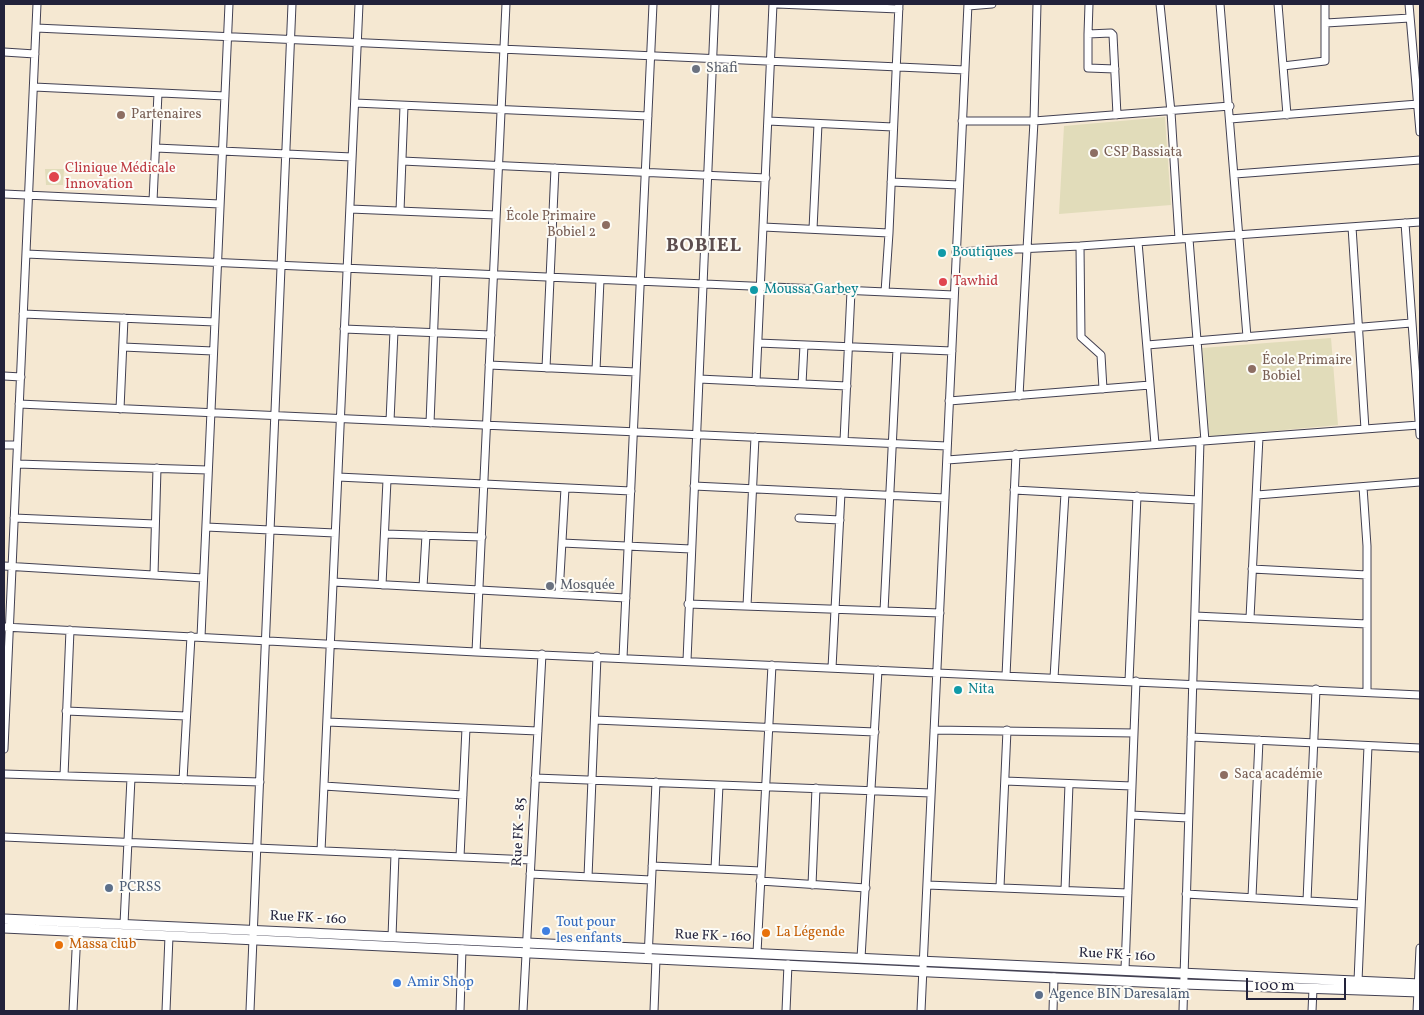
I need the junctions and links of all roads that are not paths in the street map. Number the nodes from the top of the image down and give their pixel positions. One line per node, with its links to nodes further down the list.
1 (38, 4): 22 (street)
2 (229, 4): 24 (street)
3 (292, 4): 25 (street)
4 (359, 4): 26 (street)
5 (506, 4): 27 (street)
6 (653, 4): 30 (street)
7 (715, 4): 31 (street)
8 (773, 4): 32 (street)
9 (777, 4): 19 (street)
10 (992, 4): 18 (street)
11 (1037, 4): 50 (street)
12 (1089, 4): 23 (street)
13 (1160, 4): 45 (street)
14 (1220, 4): 43 (street)
15 (1278, 4): 33 (street)
16 (1325, 4): 21 (street)
17 (1409, 4): 20 (street)
18 (968, 5): 36 (street)
19 (899, 6): 34 (street)
20 (1410, 18): 21 (street); 41 (street)
21 (1326, 23): 33 (street)
22 (36, 28): 24 (street); 29 (street)
23 (1088, 34): 35 (street); 35 (street)
24 (228, 37): 25 (street); 39 (street)
25 (290, 39): 26 (street); 58 (street)
26 (357, 42): 27 (street); 40 (street)
27 (504, 49): 30 (street); 44 (street)
28 (4, 52): 29 (street)
29 (35, 54): 37 (street)
30 (650, 56): 31 (street); 48 (street)
31 (713, 58): 32 (street); 66 (street)
32 (771, 61): 34 (street); 51 (street)
33 (1283, 66): 47 (street)
34 (896, 67): 36 (street); 54 (street)
35 (1115, 68): 46 (street)
36 (965, 70): 52 (street)
37 (34, 88): 38 (street); 71 (street)
38 (158, 93): 39 (street); 56 (street)
39 (225, 96): 57 (street)
40 (355, 103): 42 (street); 59 (street)
41 (1418, 104): 47 (street); 55 (street)
42 (404, 106): 44 (street); 61 (street)
43 (1230, 106): 45 (street); 49 (street)
44 (501, 110): 48 (street); 62 (street)
45 (1171, 112): 46 (street); 85 (street)
46 (1117, 115): 50 (street)
47 (1286, 115): 49 (street)
48 (648, 116): 64 (street)
49 (1230, 119): 65 (street)
50 (1034, 121): 52 (street); 88 (street)
51 (768, 122): 53 (street); 67 (street)
52 (962, 122): 69 (street)
53 (818, 124): 54 (street); 81 (street)
54 (893, 127): 68 (street)
55 (1420, 132)
56 (156, 148): 57 (street); 72 (street)
57 (222, 151): 58 (street); 73 (street)
58 (286, 154): 59 (street); 92 (street)
59 (352, 157): 74 (street)
60 (1420, 160): 65 (street)
61 (402, 161): 62 (street); 75 (street)
62 (498, 166): 63 (street); 76 (street)
63 (555, 168): 64 (street); 96 (street)
64 (645, 172): 66 (street); 98 (street)
65 (1234, 174): 83 (street)
66 (708, 175): 67 (street); 99 (street)
67 (766, 178): 79 (street)
68 (891, 182): 69 (street); 82 (street)
69 (959, 186): 89 (street)
70 (4, 194): 71 (street)
71 (29, 196): 72 (street); 90 (street)
72 (154, 201): 73 (street)
73 (220, 204): 91 (street)
74 (350, 209): 75 (street); 93 (street)
75 (400, 211): 76 (street)
76 (496, 215): 95 (street)
77 (1420, 222): 78 (street)
78 (1405, 223): 80 (street); 107 (street)
79 (763, 227): 81 (street); 100 (street)
80 (1352, 227): 83 (street); 108 (street)
81 (813, 229): 82 (street)
82 (889, 232): 102 (street)
83 (1239, 235): 84 (street); 113 (street)
84 (1190, 238): 85 (street); 114 (street)
85 (1179, 239): 86 (street)
86 (1138, 242): 87 (street); 117 (street)
87 (1080, 246): 88 (street); 135 (street)
88 (1027, 250): 89 (street); 136 (street)
89 (956, 252): 103 (street)
90 (26, 254): 91 (street); 104 (street)
91 (217, 263): 92 (street); 106 (street)
92 (281, 266): 93 (street); 141 (street)
93 (347, 268): 94 (street); 109 (street)
94 (436, 272): 95 (street); 111 (street)
95 (494, 275): 96 (street); 112 (street)
96 (550, 278): 97 (street); 125 (street)
97 (600, 280): 98 (street); 126 (street)
98 (640, 282): 99 (street); 127 (street)
99 (703, 284): 100 (street); 130 (street)
100 (761, 287): 101 (street); 115 (street)
101 (851, 291): 102 (street); 119 (street)
102 (886, 292): 103 (street)
103 (954, 296): 122 (street)
104 (24, 314): 105 (street); 129 (street)
105 (124, 318): 106 (street); 118 (street)
106 (215, 322): 121 (street)
107 (1411, 323): 108 (street); 124 (street)
108 (1358, 327): 113 (street); 147 (street)
109 (344, 329): 110 (street); 142 (street)
110 (394, 331): 111 (street); 143 (street)
111 (434, 333): 112 (street); 144 (street)
112 (491, 335): 123 (street)
113 (1247, 337): 114 (street)
114 (1198, 341): 117 (street); 154 (street)
115 (758, 343): 116 (street); 131 (street)
116 (804, 345): 119 (street); 132 (street)
117 (1147, 345): 133 (street)
118 (123, 347): 121 (street); 139 (street)
119 (849, 347): 120 (street); 134 (street)
120 (897, 349): 122 (street); 155 (street)
121 (213, 351): 140 (street)
122 (952, 351): 137 (street)
123 (490, 365): 125 (street); 145 (street)
124 (1418, 366): 146 (street)
125 (546, 368): 126 (street)
126 (596, 370): 127 (street)
127 (636, 372): 148 (street)
128 (4, 376): 129 (street)
129 (21, 377): 138 (street)
130 (699, 379): 131 (street); 149 (street)
131 (756, 382): 132 (street)
132 (802, 384): 134 (street)
133 (1150, 385): 135 (street); 156 (street)
134 (847, 386): 153 (street)
135 (1103, 389): 136 (street)
136 (1020, 396): 137 (street)
137 (949, 401): 159 (street)
138 (19, 404): 139 (street); 158 (street)
139 (120, 409): 140 (street)
140 (211, 413): 141 (street); 164 (street)
141 (275, 416): 142 (street); 187 (street)
142 (340, 419): 143 (street); 165 (street)
143 (390, 421): 144 (street)
144 (430, 423): 145 (street)
145 (487, 425): 148 (street); 168 (street)
146 (1420, 425): 147 (street); 150 (street)
147 (1365, 430): 152 (street)
148 (634, 432): 149 (street); 174 (street)
149 (696, 435): 151 (street); 169 (street)
150 (1420, 435)
151 (755, 437): 153 (street); 172 (street)
152 (1260, 437): 154 (street); 178 (street)
153 (844, 441): 155 (street)
154 (1202, 441): 156 (street); 181 (street)
155 (894, 443): 159 (street); 177 (street)
156 (1155, 444): 160 (street)
157 (4, 445): 158 (street)
158 (18, 445): 162 (street)
159 (947, 446): 161 (street)
160 (1016, 454): 161 (street); 173 (street)
161 (947, 460): 180 (street)
162 (17, 464): 163 (street); 182 (street)
163 (157, 468): 164 (street); 185 (street)
164 (208, 470): 186 (street)
165 (338, 477): 166 (street); 188 (street)
166 (388, 480): 168 (street); 189 (street)
167 (1420, 482): 170 (street)
168 (484, 485): 171 (street); 191 (street)
169 (694, 486): 172 (street); 194 (street)
170 (1363, 487): 178 (street); 199 (street)
171 (565, 488): 174 (street); 192 (street)
172 (753, 488): 175 (street); 208 (street)
173 (1014, 490): 176 (street); 230 (street)
174 (631, 491): 193 (street)
175 (841, 493): 177 (street); 184 (street)
176 (1065, 493): 179 (street); 231 (street)
177 (891, 495): 180 (street); 210 (street)
178 (1257, 495): 197 (street)
179 (1137, 496): 181 (street); 232 (street)
180 (945, 498): 211 (street)
181 (1198, 500): 212 (street)
182 (14, 518): 185 (street); 196 (street)
183 (799, 518): 184 (street)
184 (840, 520): 209 (street)
185 (155, 524): 198 (street)
186 (206, 527): 187 (street); 200 (street)
187 (270, 529): 188 (street); 219 (street)
188 (335, 533): 201 (street)
189 (385, 534): 190 (street); 202 (street)
190 (426, 536): 191 (street); 203 (street)
191 (482, 537): 204 (street)
192 (562, 543): 193 (street); 205 (street)
193 (628, 546): 194 (street); 206 (street)
194 (691, 549): 207 (street)
195 (4, 566): 196 (street)
196 (12, 567): 198 (street); 215 (street)
197 (1252, 569): 199 (street); 213 (street)
198 (154, 575): 200 (street)
199 (1367, 575): 214 (street)
200 (203, 578): 218 (street)
201 (333, 582): 202 (street); 220 (street)
202 (382, 585): 203 (street)
203 (423, 587): 204 (street)
204 (479, 590): 205 (street); 221 (street)
205 (559, 594): 206 (street)
206 (626, 598): 224 (street)
207 (688, 604): 208 (street); 225 (street)
208 (747, 606): 209 (street)
209 (834, 609): 210 (street); 227 (street)
210 (884, 611): 211 (street)
211 (940, 613): 229 (street)
212 (1195, 616): 213 (street); 233 (street)
213 (1250, 618): 214 (street)
214 (1367, 624): 235 (street)
215 (6, 627): 216 (street); 237 (street)
216 (70, 630): 217 (street); 238 (street)
217 (191, 636): 218 (street); 239 (street)
218 (201, 637): 219 (street)
219 (266, 640): 220 (street); 262 (street)
220 (330, 643): 221 (street); 241 (street)
221 (476, 652): 222 (street)
222 (542, 654): 223 (street); 246 (street, Rue FK - 85)
223 (597, 656): 224 (street); 240 (street)
224 (623, 658): 225 (street)
225 (686, 661): 226 (street)
226 (772, 665): 227 (street); 243 (street)
227 (832, 668): 228 (street)
228 (878, 670): 229 (street); 247 (street)
229 (937, 674): 230 (street); 244 (street)
230 (1006, 676): 231 (street)
231 (1054, 678): 232 (street)
232 (1132, 681): 233 (street); 248 (street)
233 (1193, 683): 234 (street); 249 (street)
234 (1316, 688): 235 (street); 251 (street)
235 (1367, 691): 236 (street)
236 (1420, 695)
237 (5, 706): 254 (street)
238 (66, 710): 239 (street); 256 (street)
239 (186, 716): 259 (street)
240 (595, 720): 243 (street); 260 (street)
241 (327, 722): 242 (street); 266 (street)
242 (466, 728): 246 (street); 272 (street)
243 (769, 728): 247 (street); 267 (street)
244 (934, 730): 245 (street); 271 (street)
245 (1007, 730): 248 (street); 261 (street)
246 (538, 731): 258 (street, Rue FK - 85)
247 (875, 732): 270 (street)
248 (1134, 733): 268 (street)
249 (1191, 737): 250 (street); 274 (street)
250 (1259, 740): 251 (street); 296 (street)
251 (1314, 743): 252 (street); 297 (street)
252 (1368, 746): 253 (street); 298 (street)
253 (1420, 748)
254 (4, 749)
255 (4, 774): 256 (street)
256 (64, 776): 257 (street)
257 (131, 778): 259 (street); 276 (street)
258 (535, 778): 260 (street); 281 (street, Rue FK - 85)
259 (182, 780): 262 (street)
260 (592, 780): 263 (street); 286 (street)
261 (1005, 781): 265 (street); 292 (street)
262 (260, 782): 277 (street)
263 (656, 782): 264 (street); 282 (street)
264 (719, 784): 267 (street); 283 (street)
265 (1069, 784): 268 (street); 293 (street)
266 (324, 786): 272 (street); 278 (street)
267 (766, 786): 269 (street); 284 (street)
268 (1132, 786): 273 (street)
269 (816, 788): 270 (street); 289 (street)
270 (871, 790): 271 (street); 291 (street)
271 (931, 793): 290 (street)
272 (463, 795): 280 (street)
273 (1131, 815): 274 (street); 294 (street)
274 (1188, 818): 295 (street)
275 (4, 837): 276 (street)
276 (128, 843): 277 (street); 300 (street)
277 (258, 848): 278 (street); 303 (street)
278 (321, 851): 279 (street)
279 (394, 854): 280 (street); 305 (street)
280 (460, 857): 281 (street)
281 (531, 860): 285 (street, Rue FK - 85)
282 (652, 866): 283 (street); 287 (street)
283 (715, 869): 284 (street)
284 (761, 871): 288 (street)
285 (530, 874): 286 (street); 306 (street, Rue FK - 85)
286 (588, 877): 287 (street)
287 (652, 880): 307 (street)
288 (760, 881): 289 (street); 311 (street)
289 (812, 885): 291 (street)
290 (927, 885): 292 (street); 314 (street)
291 (866, 888): 312 (street)
292 (1000, 888): 293 (street)
293 (1065, 890): 294 (street)
294 (1128, 893): 316 (street)
295 (1186, 894): 296 (street); 318 (street)
296 (1252, 897): 297 (street)
297 (1307, 901): 298 (street)
298 (1362, 904): 320 (street)
299 (4, 919): 300 (main road, Rue FK - 160)
300 (124, 924): 303 (main road, Rue FK - 160)
301 (4, 928): 302 (main road, Rue FK - 160)
302 (77, 931): 304 (main road, Rue FK - 160); 324 (street)
303 (254, 935): 304 (main road, Rue FK - 160); 305 (main road, Rue FK - 160); 309 (main road, Rue FK - 160); 326 (street)
304 (169, 936): 325 (street)
305 (392, 937): 306 (main road, Rue FK - 160)
306 (527, 943): 307 (main road, Rue FK - 160); 310 (street, Rue FK - 85)
307 (648, 948): 311 (main road, Rue FK - 160); 313 (street)
308 (1420, 948): 322 (street)
309 (462, 950): 310 (main road, Rue FK - 160); 327 (street)
310 (526, 953): 313 (main road, Rue FK - 160); 328 (street, Rue FK - 85)
311 (757, 953): 312 (main road, Rue FK - 160)
312 (862, 958): 314 (main road, Rue FK - 160)
313 (652, 959): 315 (main road, Rue FK - 160); 329 (street)
314 (923, 960): 316 (main road, Rue FK - 160); 317 (street)
315 (788, 964): 317 (main road, Rue FK - 160); 330 (street)
316 (1124, 970): 318 (main road, Rue FK - 160)
317 (923, 971): 319 (main road, Rue FK - 160); 331 (street)
318 (1184, 972): 320 (main road, Rue FK - 160); 321 (street)
319 (1054, 977): 321 (main road, Rue FK - 160); 332 (street)
320 (1358, 981): 322 (main road, Rue FK - 160)
321 (1183, 984): 323 (main road, Rue FK - 160); 333 (street)
322 (1419, 988): 323 (main road, Rue FK - 160); 335 (street)
323 (1313, 989): 334 (street)
324 (73, 1011)
325 (166, 1011)
326 (250, 1011)
327 (460, 1011)
328 (523, 1011)
329 (654, 1011)
330 (786, 1011)
331 (921, 1011)
332 (1053, 1011)
333 (1183, 1011)
334 (1312, 1011)
335 (1417, 1011)

